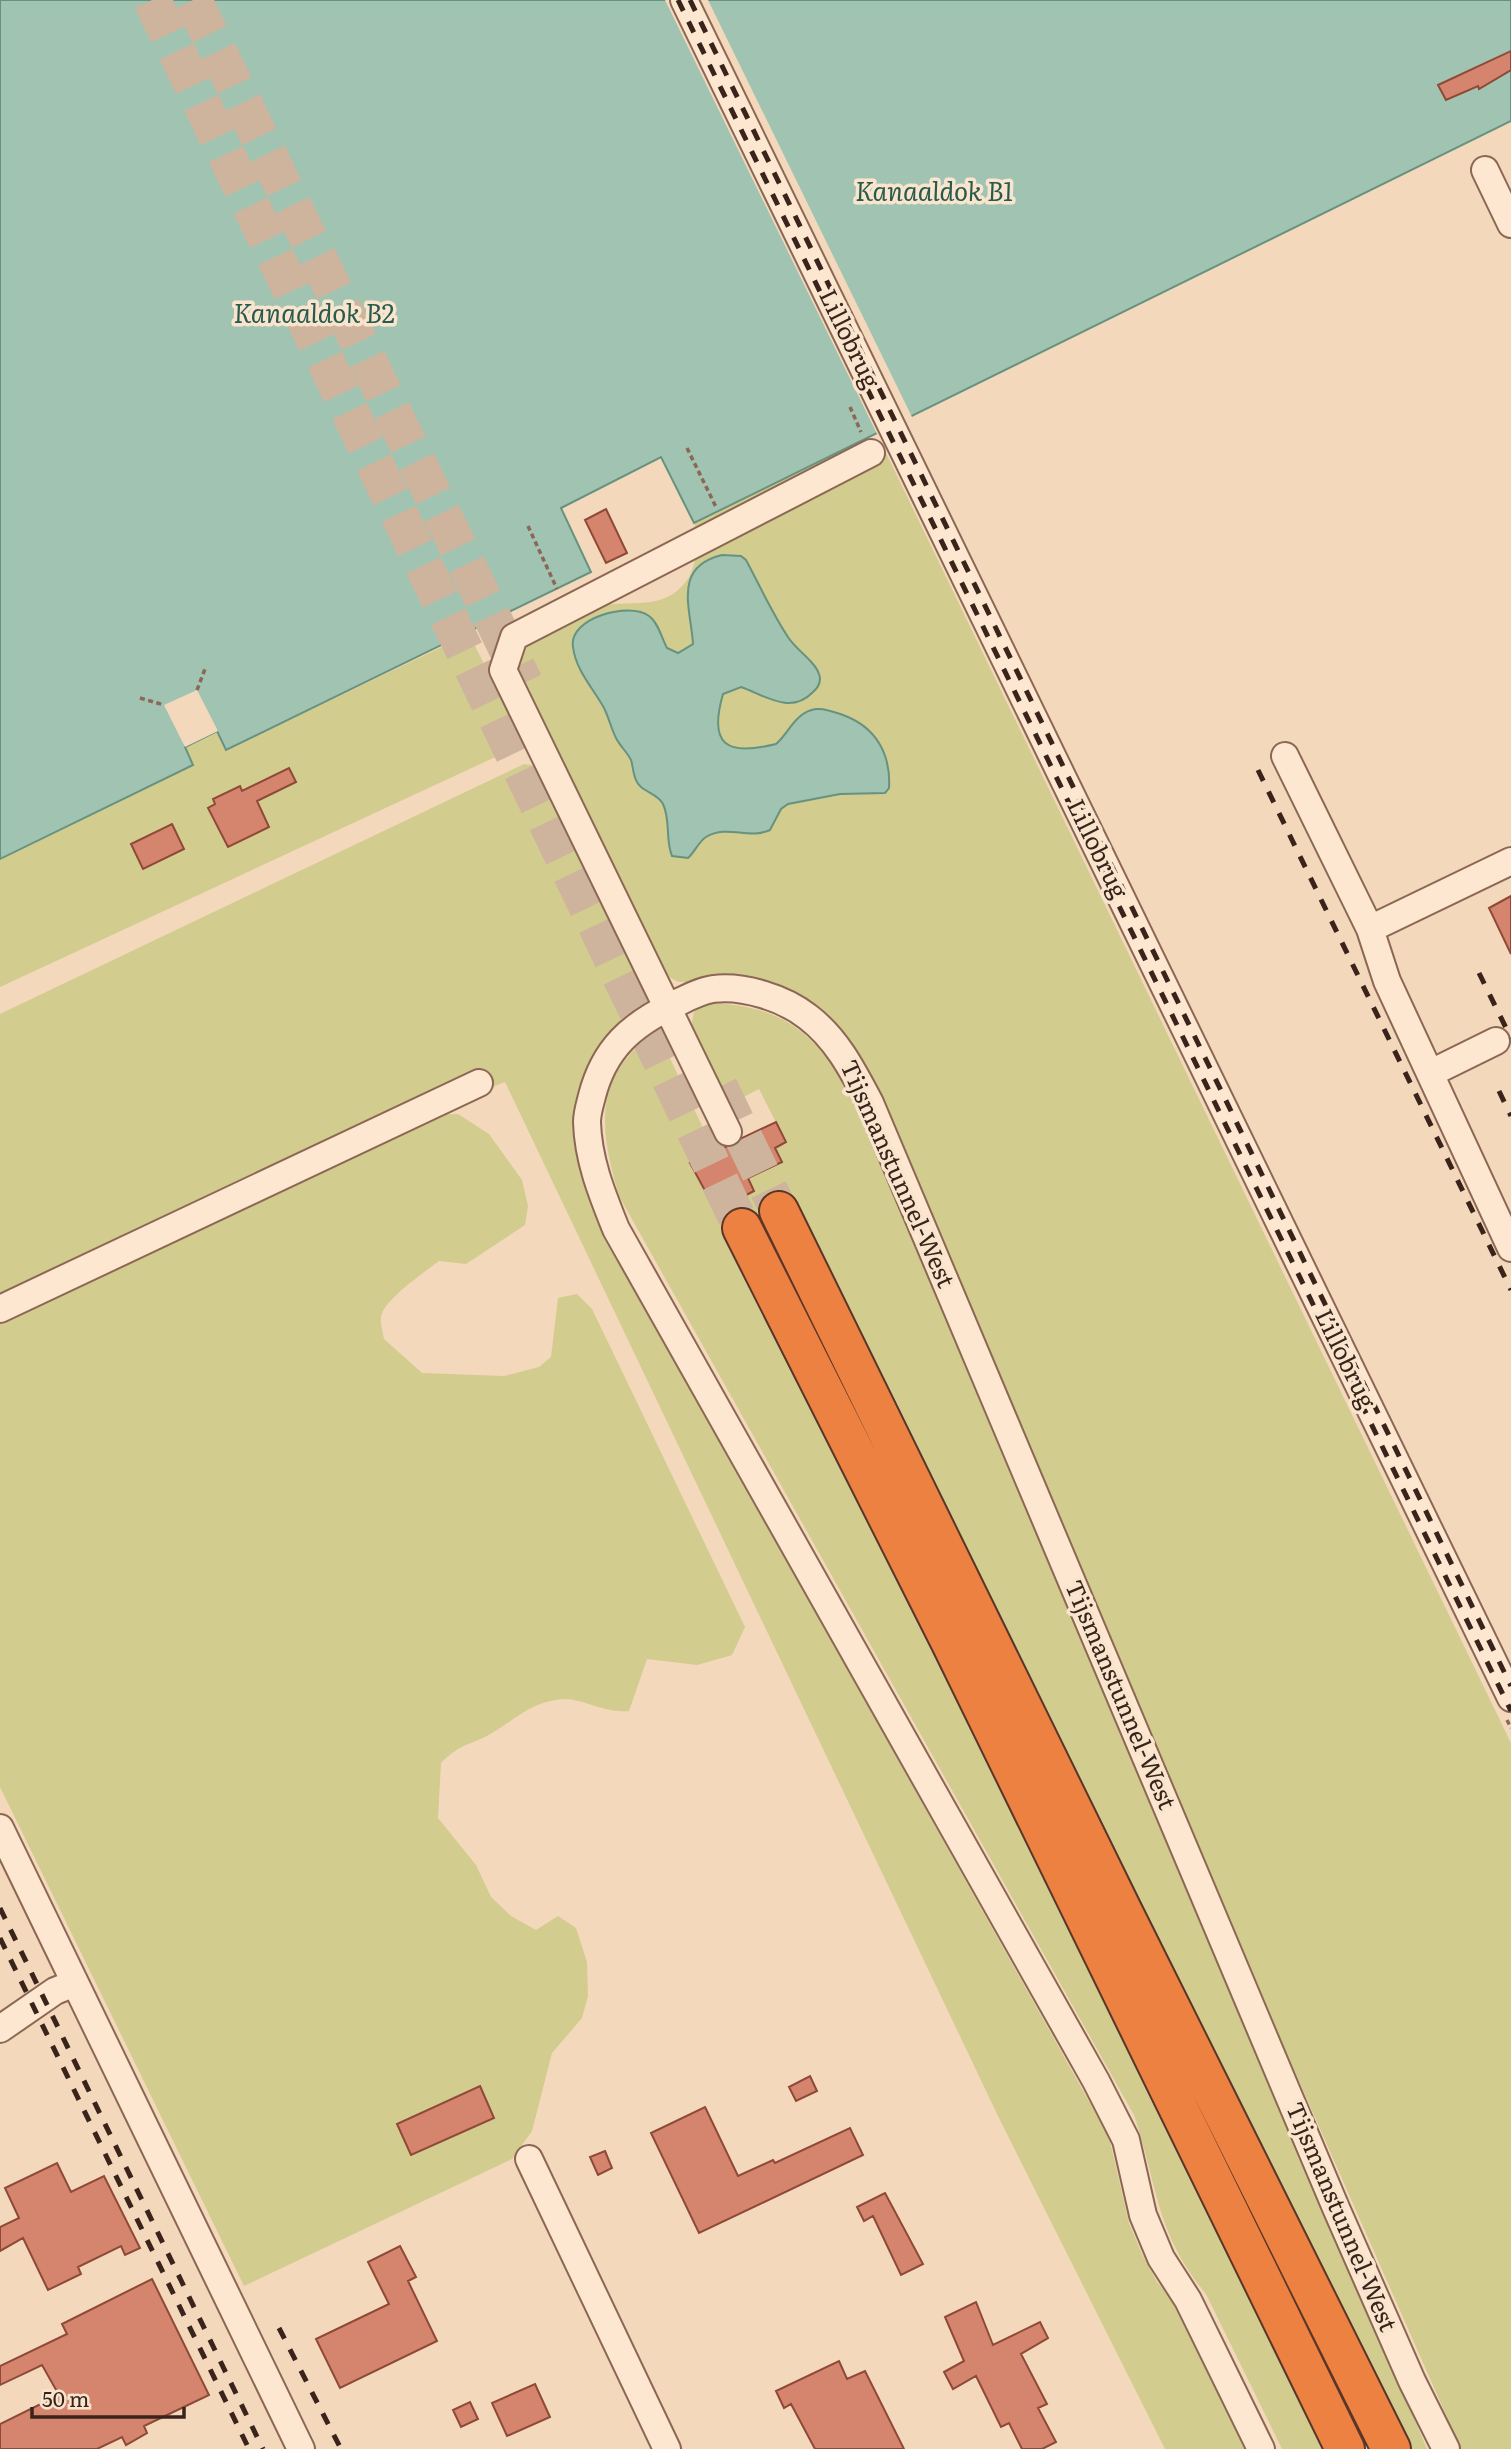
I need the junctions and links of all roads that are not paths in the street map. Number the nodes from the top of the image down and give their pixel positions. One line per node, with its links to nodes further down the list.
1 (684, 0): 17 (street, Lillobrug)
2 (1485, 170): 3 (street)
3 (1511, 224)
4 (871, 453): 8 (street)
5 (1285, 756): 7 (street)
6 (1511, 861): 7 (street)
7 (1370, 929): 10 (street)
8 (666, 1008): 12 (street); 24 (street, Tijsmanstunnel-West); 27 (street, Tijsmanstunnel-West)
9 (1496, 1041): 10 (street)
10 (1431, 1073): 15 (street)
11 (479, 1083): 16 (street)
12 (728, 1132)
13 (779, 1211): 26 (highway)
14 (742, 1228): 25 (highway)
15 (1511, 1248)
16 (0, 1309)
17 (1511, 1698)
18 (0, 1828): 19 (street)
19 (75, 1983): 20 (street); 22 (street)
20 (0, 2029)
21 (529, 2159): 23 (street)
22 (301, 2449)
23 (667, 2449)
24 (1261, 2449)
25 (1345, 2449)
26 (1391, 2449)
27 (1446, 2449)

